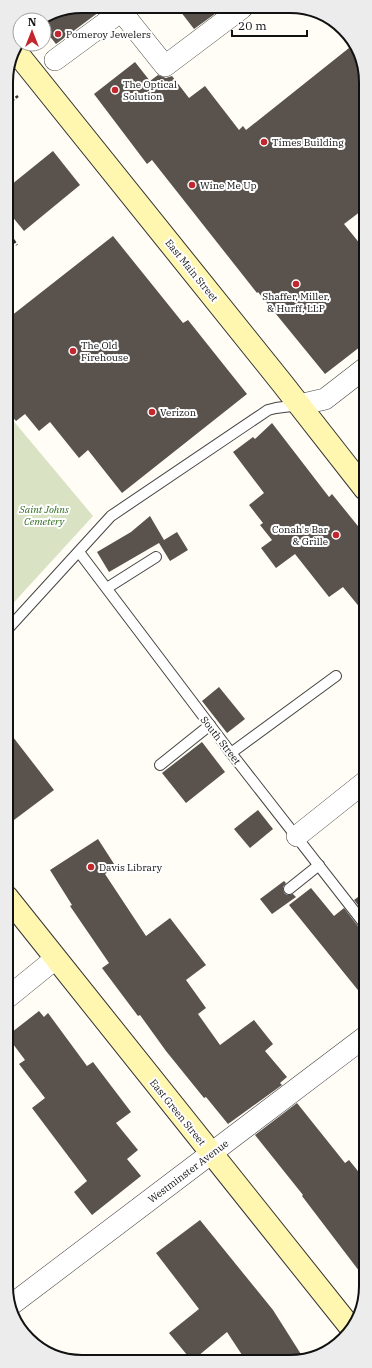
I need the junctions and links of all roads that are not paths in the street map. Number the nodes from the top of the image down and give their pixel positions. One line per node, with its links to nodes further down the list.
1 (119, 13): 5 (street)
2 (127, 13): 3 (street)
3 (235, 13)
4 (19, 55): 7 (main road, East Main Street)
5 (55, 60)
6 (359, 373): 7 (street)
7 (299, 405): 8 (main road, East Main Street); 9 (lane)
8 (359, 480)
9 (79, 552): 11 (lane, South Street); 12 (lane)
10 (156, 557): 11 (lane)
11 (107, 588): 14 (lane, South Street)
12 (13, 623)
13 (336, 676): 15 (lane)
14 (210, 726): 15 (lane, South Street); 16 (lane)
15 (230, 753): 18 (lane, South Street)
16 (160, 765)
17 (359, 787): 18 (street)
18 (297, 836): 19 (lane, South Street)
19 (319, 865): 20 (lane); 22 (lane, South Street)
20 (289, 888)
21 (13, 906): 23 (main road, East Green Street)
22 (359, 917)
23 (55, 959): 24 (street); 26 (main road, East Green Street)
24 (13, 993)
25 (359, 1041): 26 (street, Westminster Avenue)
26 (211, 1153): 27 (street, Westminster Avenue); 28 (main road, East Green Street)
27 (15, 1302)
28 (347, 1324)

